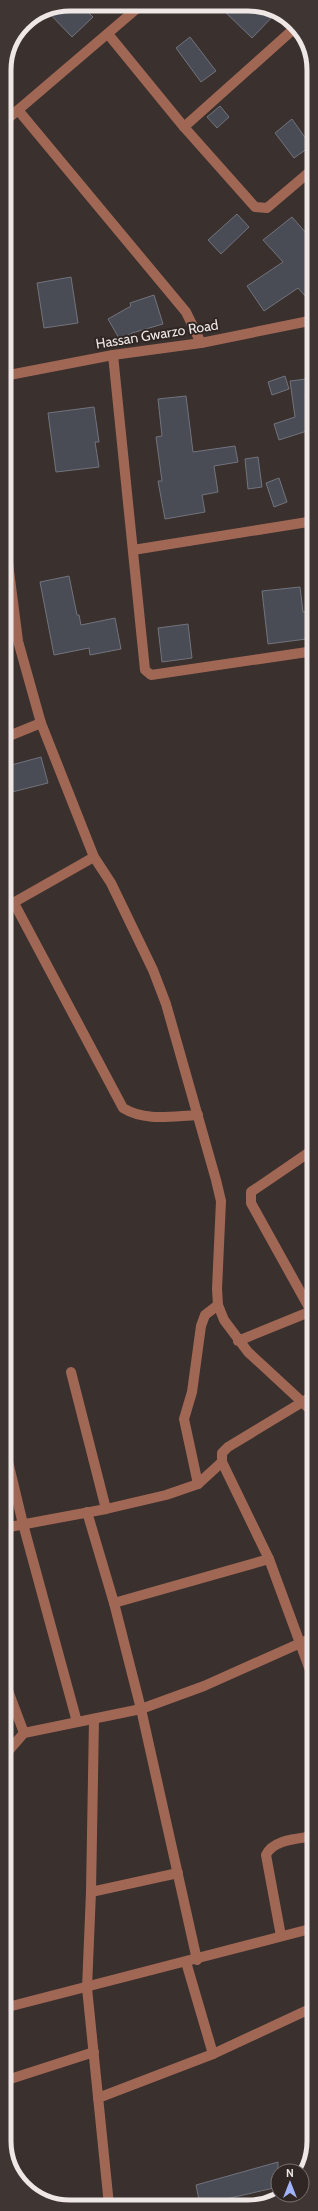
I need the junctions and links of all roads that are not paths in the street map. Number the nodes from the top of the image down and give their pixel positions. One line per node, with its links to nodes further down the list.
1 (134, 11): 3 (street)
2 (292, 30): 6 (street)
3 (108, 34): 4 (street); 6 (street)
4 (18, 110): 5 (street); 9 (street)
5 (11, 116)
6 (184, 127): 7 (street)
7 (307, 174)
8 (307, 321): 9 (street, Hassan Gwarzo Road)
9 (201, 343): 10 (street, Hassan Gwarzo Road)
10 (113, 355): 11 (street, Hassan Gwarzo Road); 13 (street)
11 (11, 375)
12 (307, 522): 13 (street)
13 (133, 550): 17 (street)
14 (11, 586): 15 (street)
15 (15, 617): 16 (street); 18 (street)
16 (11, 618)
17 (307, 652)
18 (41, 723): 19 (street); 20 (street)
19 (11, 735)
20 (94, 857): 21 (street); 23 (street)
21 (14, 903): 22 (street); 23 (street)
22 (11, 904)
23 (198, 1115): 26 (street)
24 (307, 1153): 25 (street)
25 (307, 1301)
26 (218, 1305): 28 (street); 35 (street)
27 (307, 1312): 28 (street)
28 (238, 1341): 31 (street)
29 (71, 1372): 36 (street)
30 (307, 1398): 31 (street)
31 (302, 1401): 32 (street); 33 (street)
32 (307, 1406)
33 (222, 1462): 35 (street); 40 (street)
34 (11, 1474): 38 (street)
35 (198, 1484): 36 (street)
36 (106, 1509): 37 (street)
37 (87, 1512): 38 (street); 41 (street)
38 (23, 1524): 39 (street); 48 (street)
39 (11, 1527)
40 (269, 1559): 41 (street); 43 (street)
41 (114, 1603): 46 (street)
42 (307, 1640): 43 (street)
43 (300, 1643): 44 (street); 46 (street)
44 (307, 1662)
45 (11, 1699): 49 (street)
46 (141, 1709): 47 (street); 52 (street)
47 (94, 1719): 48 (street); 53 (street)
48 (77, 1722): 49 (street)
49 (24, 1733): 50 (street)
50 (11, 1748)
51 (307, 1837): 55 (street)
52 (178, 1873): 53 (street); 56 (street)
53 (91, 1892): 58 (street)
54 (307, 1930): 55 (street)
55 (281, 1936): 56 (street)
56 (196, 1960): 57 (street)
57 (186, 1962): 58 (street); 62 (street)
58 (87, 1988): 59 (street); 61 (street)
59 (11, 2006)
60 (307, 2010): 62 (street)
61 (94, 2052): 63 (street); 64 (street)
62 (214, 2054): 64 (street)
63 (11, 2079)
64 (98, 2098): 65 (street)
65 (108, 2200)

